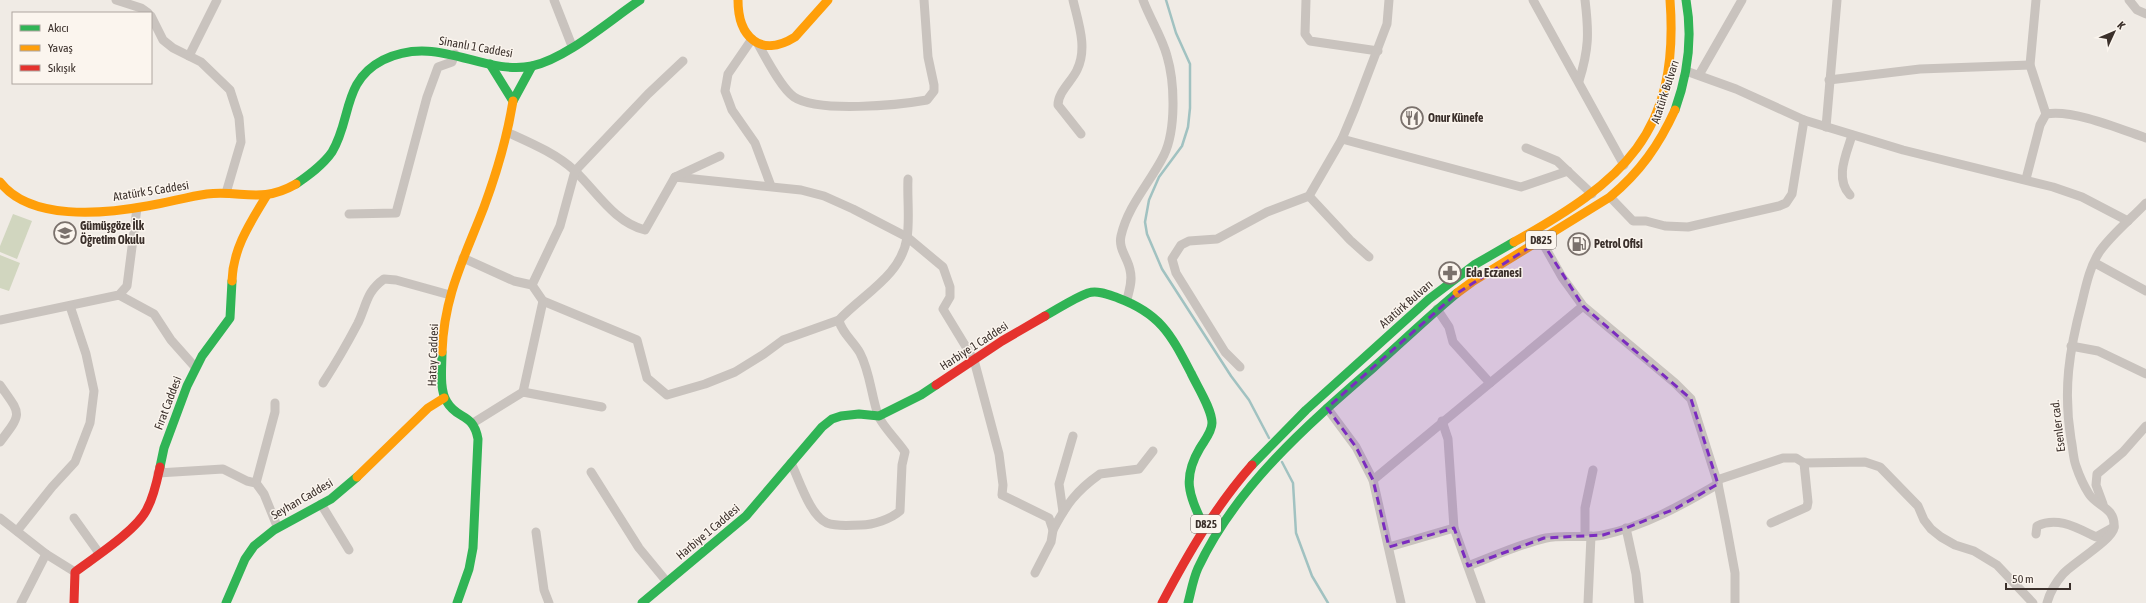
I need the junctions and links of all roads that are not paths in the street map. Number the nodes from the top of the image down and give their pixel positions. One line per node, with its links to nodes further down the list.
1 (116, 0): 21 (street)
2 (217, 0): 29 (street)
3 (554, 0): 26 (street)
4 (640, 0): 26 (main road, Sinanlı 1 Caddesi)
5 (738, 0): 25 (main road)
6 (828, 0): 25 (main road)
7 (924, 0): 25 (street)
8 (1073, 0): 43 (street)
9 (1143, 0): 78 (street)
10 (1306, 0): 27 (street)
11 (1382, 0): 22 (street)
12 (1389, 0): 22 (street)
13 (1533, 0): 36 (street)
14 (1585, 0): 36 (street)
15 (1670, 0): 49 (main road, Atatürk Bulvarı / D825)
16 (1686, 0): 34 (main road, Atatürk Bulvarı / D825)
17 (1742, 0): 35 (street)
18 (1837, 0): 37 (street)
19 (2036, 0): 32 (street)
20 (2129, 0): 23 (street)
21 (147, 12)
22 (1388, 13): 27 (street)
23 (2146, 14)
24 (152, 18): 29 (street)
25 (755, 42): 56 (street)
26 (572, 46): 33 (main road, Sinanlı 1 Caddesi)
27 (1378, 51): 46 (street)
28 (455, 54): 31 (main road, Sinanlı 1 Caddesi); 60 (main road, Sinanlı 1 Caddesi); 65 (street)
29 (189, 56): 57 (street)
30 (683, 61): 50 (street)
31 (490, 64): 33 (main road, Sinanlı 1 Caddesi); 38 (main road)
32 (2030, 65): 37 (street); 39 (street)
33 (532, 66): 38 (main road, Hatay Caddesi)
34 (1686, 71): 35 (street); 62 (main road, Atatürk Bulvarı / D825)
35 (1699, 75): 40 (street)
36 (1579, 80): 49 (street)
37 (1829, 80): 41 (street)
38 (513, 101): 42 (main road, Hatay Caddesi)
39 (2046, 114): 45 (street); 54 (street)
40 (1804, 120): 41 (street); 62 (street)
41 (1826, 127): 44 (street)
42 (509, 133): 50 (street); 72 (main road, Hatay Caddesi)
43 (1081, 134)
44 (1852, 135): 54 (street); 59 (street)
45 (2146, 138)
46 (1342, 139): 51 (street); 61 (street)
47 (1526, 148): 51 (street)
48 (720, 156): 52 (street)
49 (1624, 165): 58 (main road, Atatürk Bulvarı / D825)
50 (575, 171): 52 (street); 74 (street)
51 (1568, 171): 58 (street)
52 (675, 177): 56 (street)
53 (908, 179): 69 (street)
54 (2026, 179): 66 (street)
55 (0, 182): 64 (main road, Atatürk 5 Caddesi)
56 (771, 186): 69 (street)
57 (226, 193): 60 (main road, Atatürk 5 Caddesi); 64 (main road, Atatürk 5 Caddesi)
58 (1592, 194): 67 (main road, Atatürk Bulvarı / D825)
59 (1850, 195)
60 (267, 196): 87 (main road, Fırat Caddesi)
61 (1309, 196): 71 (street); 88 (street)
62 (1610, 197): 68 (main road, Atatürk Bulvarı / D825)
63 (2146, 203): 66 (street, Esenler cad.)
64 (137, 208): 77 (street)
65 (349, 214)
66 (2128, 221): 73 (street, Esenler cad.)
67 (1543, 225): 68 (main road); 120 (main road, Atatürk Bulvarı / D825)
68 (1550, 235): 70 (main road, Atatürk Bulvarı / D825)
69 (907, 237): 84 (street); 86 (street)
70 (1541, 240): 81 (street); 82 (main road, Atatürk Bulvarı / D825)
71 (1369, 257)
72 (463, 258): 74 (street); 76 (main road, Hatay Caddesi)
73 (2095, 263): 75 (street); 85 (street, Esenler cad.)
74 (532, 285): 79 (street)
75 (2146, 291)
76 (450, 294): 90 (street); 94 (main road, Hatay Caddesi)
77 (119, 295): 80 (street); 87 (street)
78 (1127, 300): 86 (main road, Harbiye 1 Caddesi); 120 (main road, Harbiye 1 Caddesi)
79 (543, 301): 84 (street); 93 (street)
80 (70, 306): 83 (street); 125 (street)
81 (1583, 306): 91 (street); 111 (street)
82 (1437, 309): 91 (street); 97 (main road, Atatürk Bulvarı / D825)
83 (0, 320)
84 (839, 320): 98 (street)
85 (2071, 346): 89 (street); 114 (street, Esenler cad.)
86 (974, 360): 98 (main road, Harbiye 1 Caddesi); 124 (street)
87 (196, 367): 109 (main road, Fırat Caddesi)
88 (1240, 367)
89 (2146, 374)
90 (323, 383)
91 (1490, 383): 99 (street)
92 (0, 385): 103 (street)
93 (523, 392): 96 (street); 100 (street)
94 (444, 398): 100 (main road, Hatay Caddesi); 113 (main road, Seyhan Caddesi)
95 (276, 403): 112 (street)
96 (602, 407)
97 (1327, 408): 110 (street); 144 (main road, Atatürk Bulvarı / D825)
98 (879, 416): 106 (main road, Harbiye 1 Caddesi); 106 (street)
99 (1442, 421): 110 (street); 122 (street)
100 (473, 423): 140 (main road)
101 (2146, 426): 114 (street)
102 (1073, 436): 115 (street)
103 (0, 442)
104 (1152, 451): 115 (street)
105 (1804, 463): 111 (street); 118 (street); 150 (street)
106 (791, 464): 136 (main road, Harbiye 1 Caddesi)
107 (1593, 470): 128 (street)
108 (591, 472): 136 (street)
109 (158, 473): 112 (street); 131 (main road, Fırat Caddesi)
110 (1373, 480): 129 (street)
111 (1717, 482): 123 (street); 149 (street)
112 (256, 483): 119 (street)
113 (321, 504): 119 (main road, Seyhan Caddesi); 130 (street)
114 (2103, 504): 121 (street, Esenler cad.)
115 (1063, 512): 124 (street)
116 (0, 518): 125 (street)
117 (74, 518): 131 (street)
118 (1771, 523)
119 (277, 526): 139 (main road, Seyhan Caddesi)
120 (1204, 527): 143 (main road, Atatürk Bulvarı / D825)
121 (2114, 527): 127 (street); 151 (street)
122 (1454, 528): 129 (street); 133 (street)
123 (1626, 528): 128 (street); 148 (street)
124 (1053, 530): 135 (street)
125 (17, 531): 132 (street)
126 (536, 532): 141 (street)
127 (2036, 534)
128 (1588, 536): 133 (street); 147 (street)
129 (1389, 547): 145 (street)
130 (349, 550)
131 (99, 553): 134 (main road, Fırat Caddesi)
132 (46, 554): 134 (street); 137 (street)
133 (1468, 566): 146 (street)
134 (75, 572): 138 (main road)
135 (1035, 573)
136 (667, 582): 142 (main road, Harbiye 1 Caddesi)
137 (21, 603)
138 (74, 603)
139 (226, 603)
140 (457, 603)
141 (550, 603)
142 (642, 603)
143 (1162, 603)
144 (1188, 603)
145 (1401, 603)
146 (1481, 603)
147 (1588, 603)
148 (1639, 603)
149 (1735, 603)
150 (2033, 603)
151 (2047, 603)

